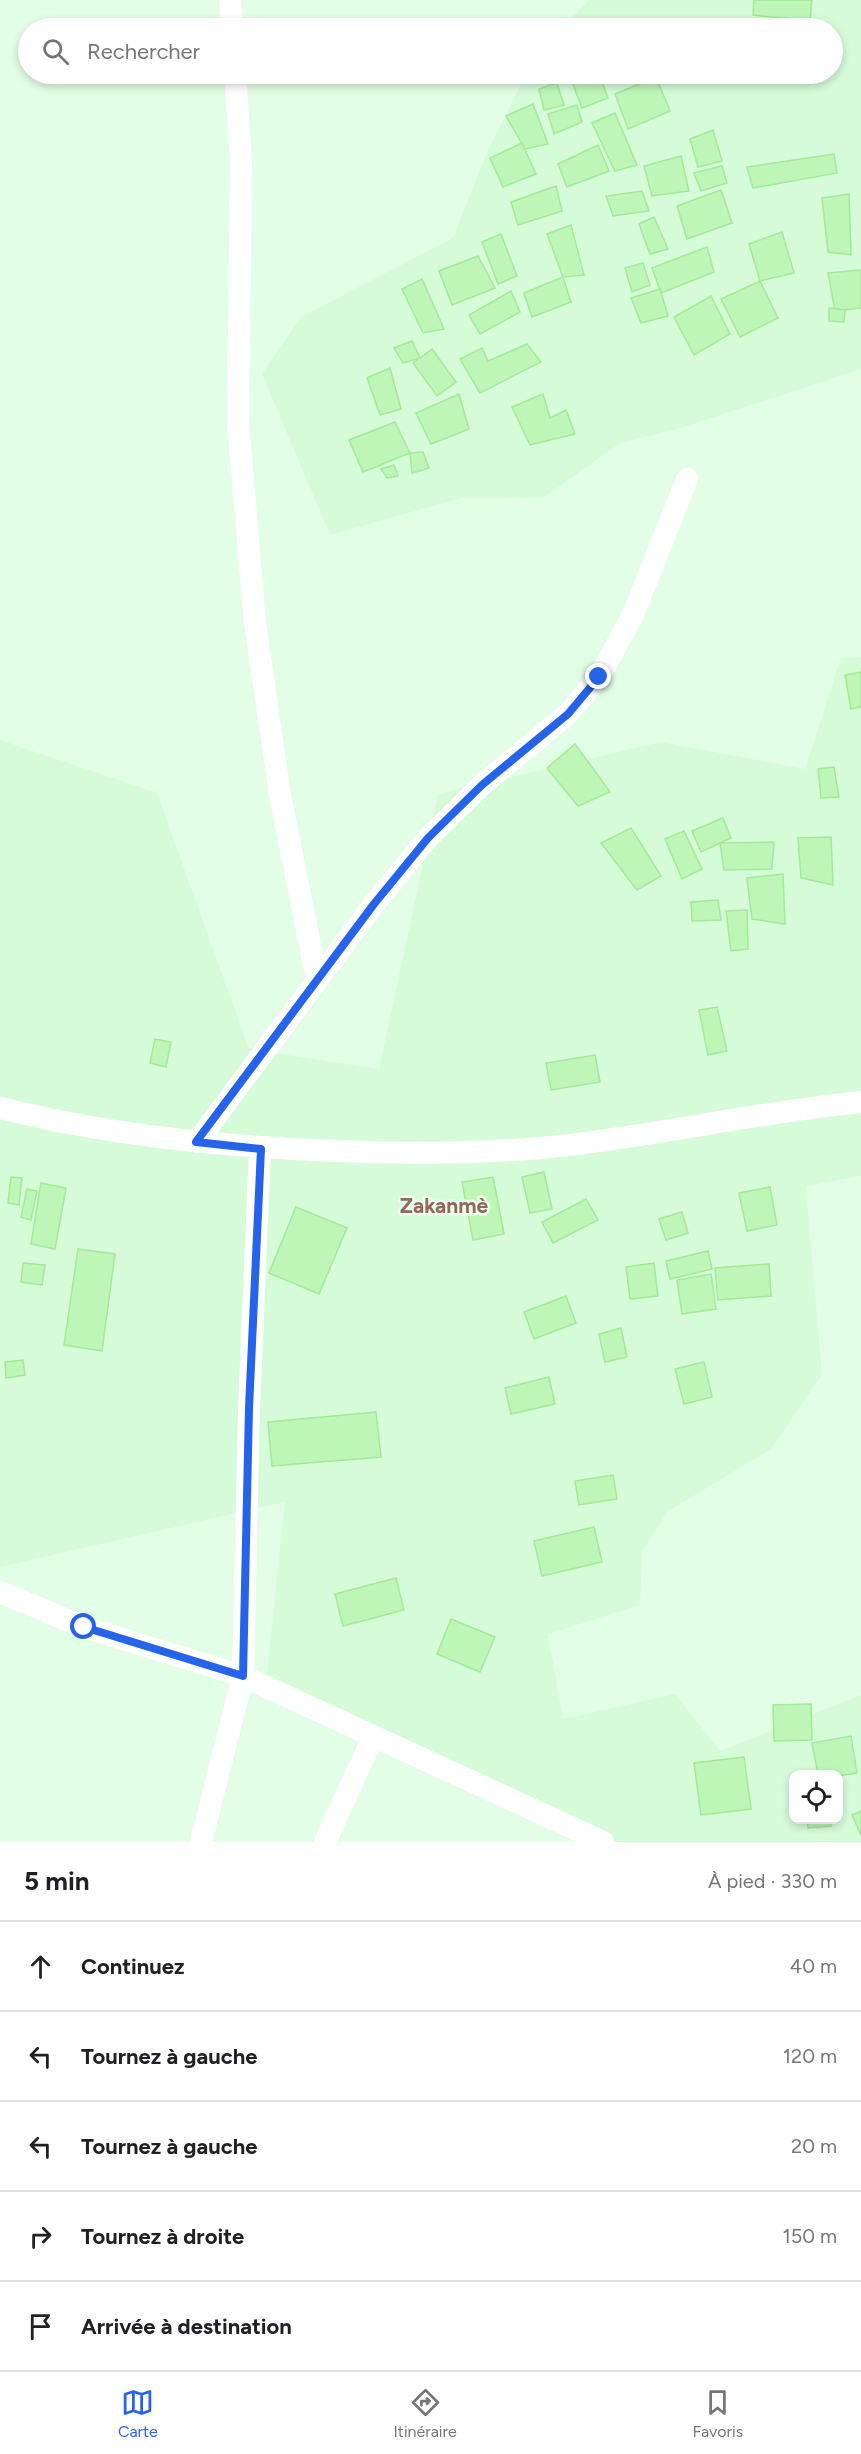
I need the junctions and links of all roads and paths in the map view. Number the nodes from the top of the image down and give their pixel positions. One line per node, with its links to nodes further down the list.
1 (230, 0): 2 (street)
2 (231, 18)
3 (236, 84): 5 (street)
4 (687, 479): 5 (street)
5 (317, 980): 8 (street)
6 (861, 1102): 9 (street)
7 (0, 1108): 8 (street)
8 (196, 1142): 9 (street)
9 (261, 1149): 11 (street)
10 (0, 1592): 11 (street)
11 (243, 1676): 12 (street); 13 (street)
12 (373, 1737): 14 (street); 15 (street)
13 (201, 1842)
14 (325, 1842)
15 (603, 1842)

